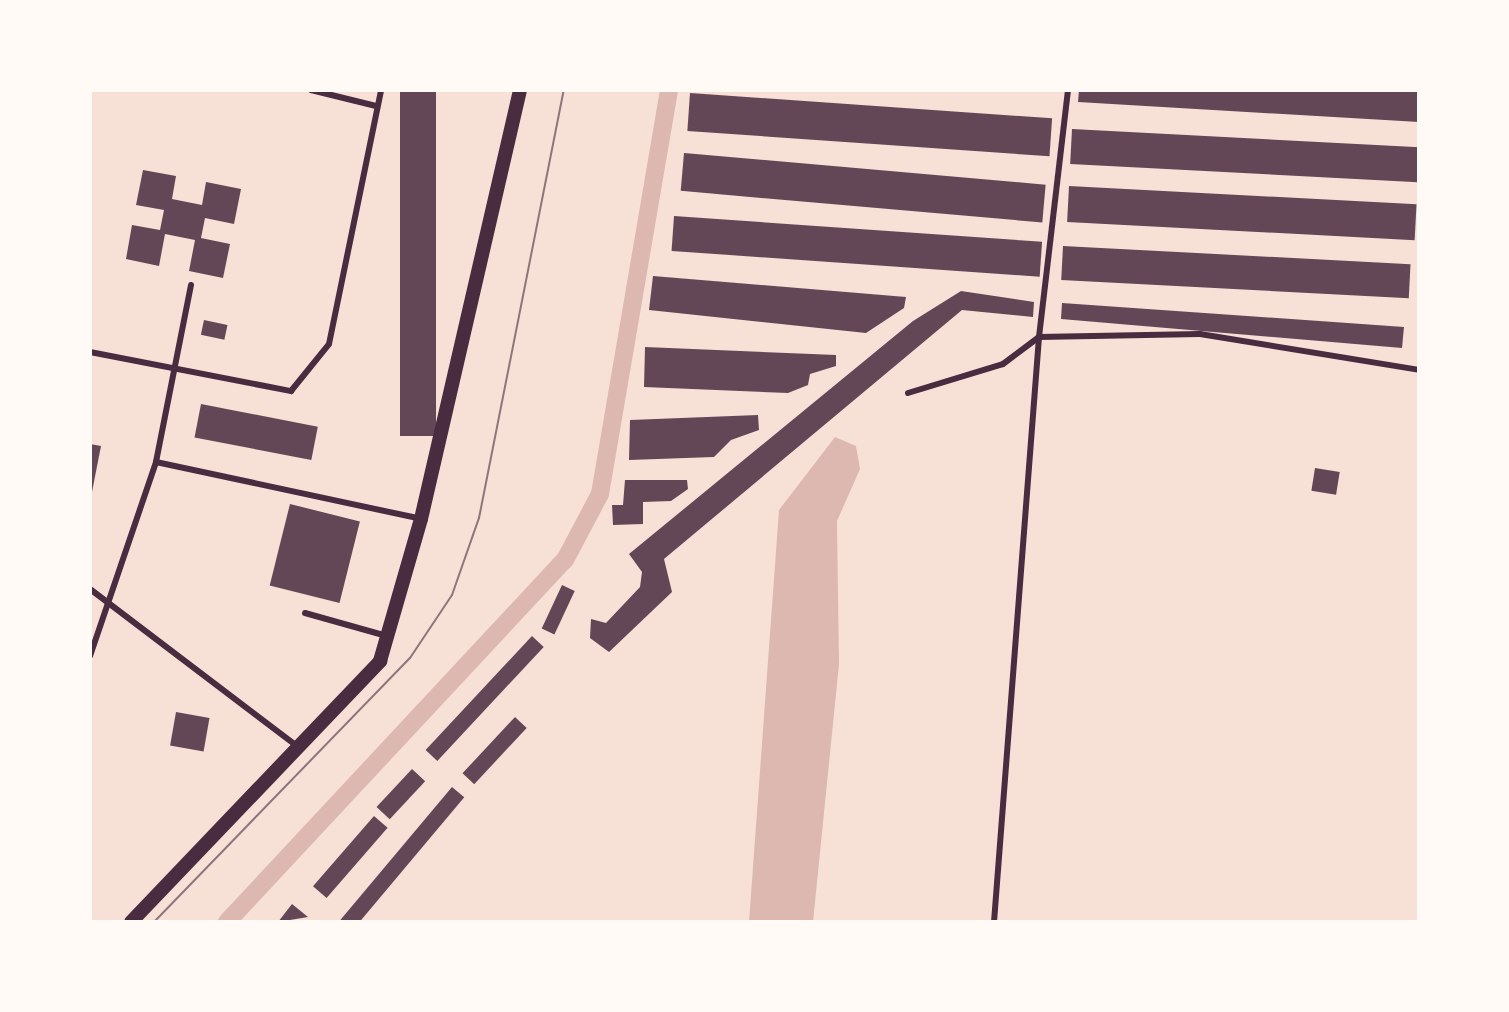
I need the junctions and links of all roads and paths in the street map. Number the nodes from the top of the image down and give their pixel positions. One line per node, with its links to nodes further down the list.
1 (311, 90): 5 (lane)
2 (381, 90): 5 (lane)
3 (520, 90): 13 (street)
4 (1068, 90): 7 (lane)
5 (376, 106): 10 (lane)
6 (191, 285): 10 (lane)
7 (1039, 337): 9 (lane); 11 (lane); 21 (lane)
8 (90, 352): 10 (lane)
9 (1419, 370)
10 (176, 371): 12 (lane)
11 (908, 393)
12 (156, 462): 13 (lane); 15 (lane)
13 (421, 519): 17 (street)
14 (90, 589): 15 (lane)
15 (109, 607): 18 (lane); 19 (lane)
16 (305, 613): 17 (lane)
17 (391, 637): 19 (street)
18 (90, 656)
19 (301, 749): 20 (street)
20 (131, 922)
21 (994, 922)

